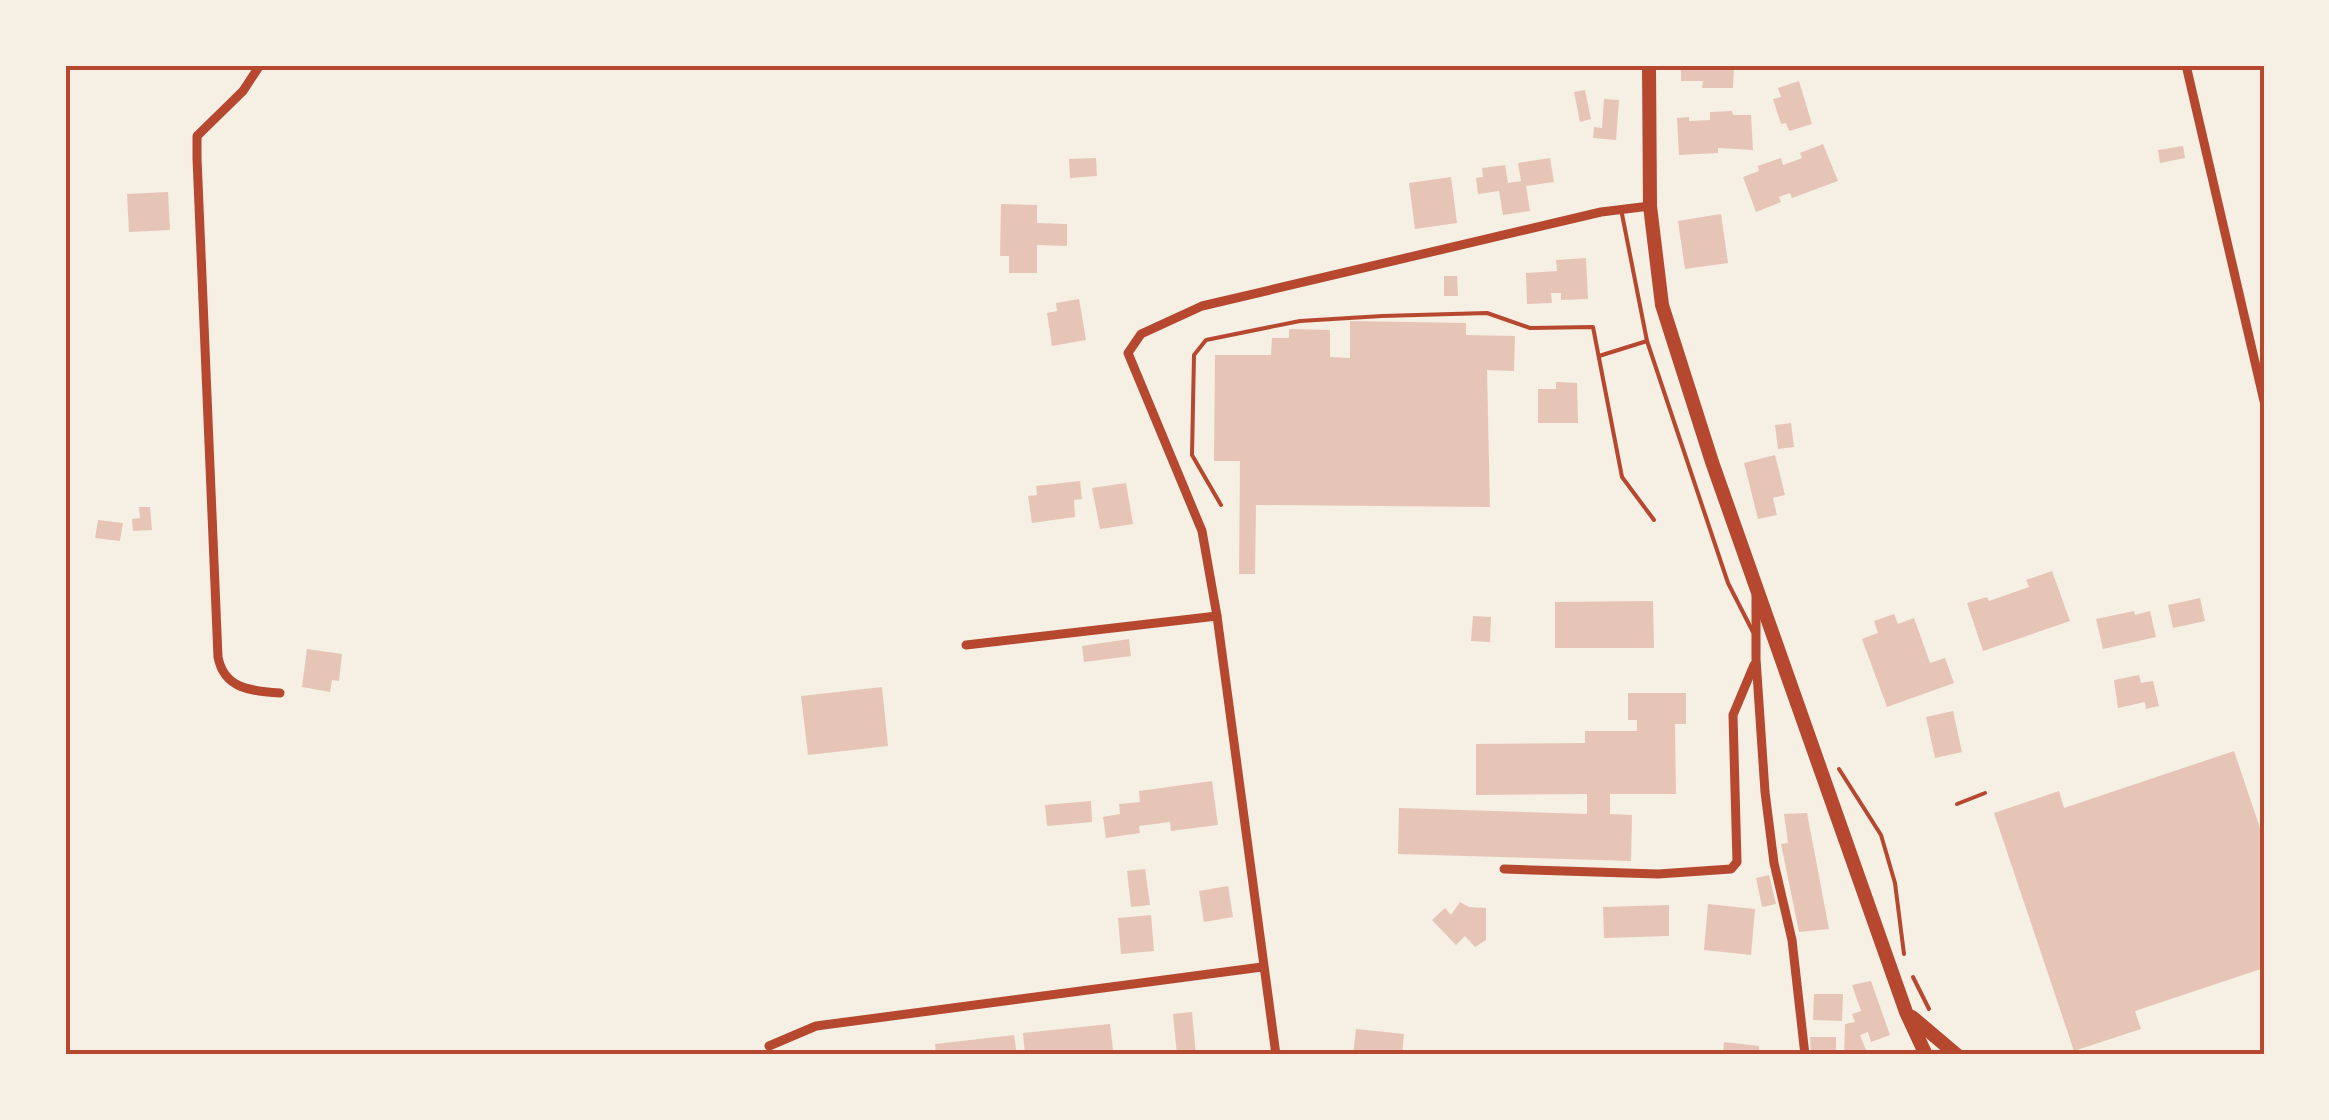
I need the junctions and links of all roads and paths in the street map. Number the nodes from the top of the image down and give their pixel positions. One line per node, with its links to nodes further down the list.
1 (260, 65): 16 (street)
2 (1649, 65): 4 (main road)
3 (2186, 65): 8 (street)
4 (1650, 206): 5 (street); 11 (main road)
5 (1621, 209): 6 (lane); 12 (street)
6 (1647, 342): 7 (lane); 13 (lane)
7 (1599, 356): 9 (lane); 10 (lane)
8 (2264, 401)
9 (1221, 505)
10 (1654, 520)
11 (1756, 587): 13 (street); 25 (main road)
12 (1217, 616): 14 (street); 23 (street)
13 (1756, 638): 15 (street)
14 (966, 645)
15 (1756, 659): 20 (street); 28 (street)
16 (280, 693)
17 (1834, 758): 21 (path)
18 (1985, 793): 19 (path)
19 (1957, 804)
20 (1504, 869)
21 (1900, 924): 22 (path); 24 (path)
22 (1890, 926)
23 (1262, 967): 26 (street); 27 (street)
24 (1930, 1010)
25 (1906, 1012): 29 (main road); 30 (main road)
26 (769, 1046)
27 (1276, 1055)
28 (1805, 1055)
29 (1926, 1055)
30 (1957, 1055)

